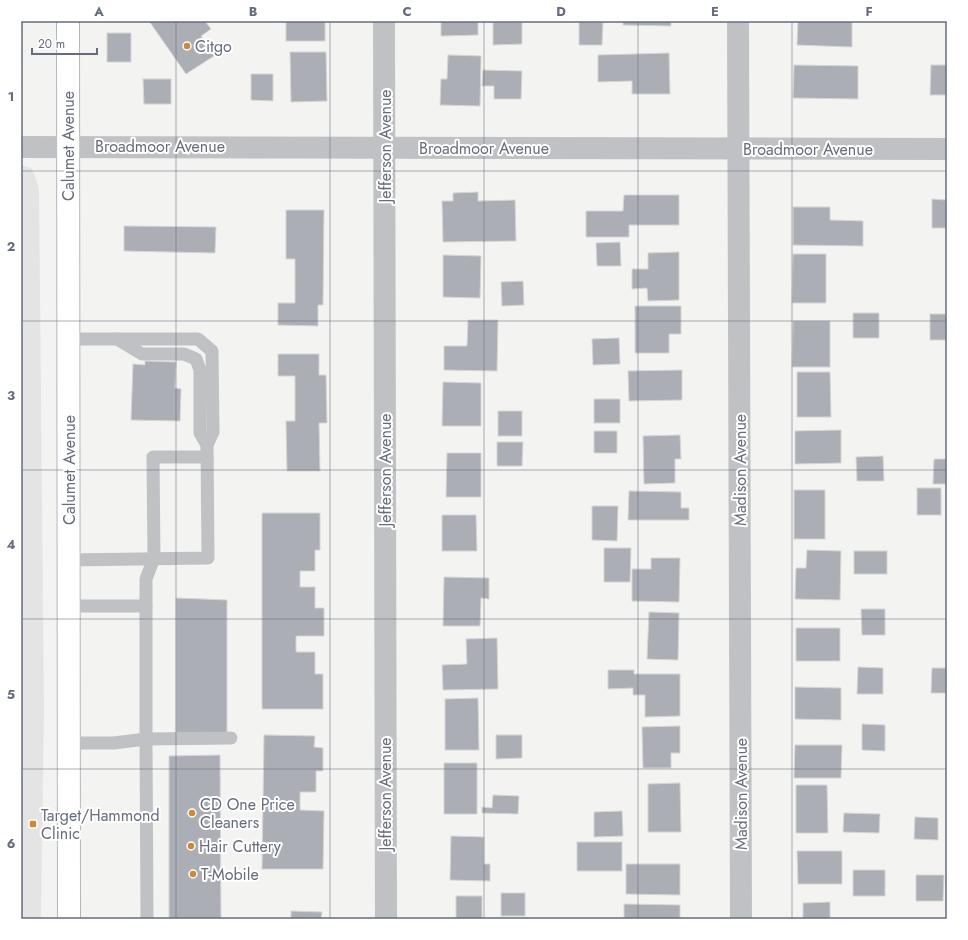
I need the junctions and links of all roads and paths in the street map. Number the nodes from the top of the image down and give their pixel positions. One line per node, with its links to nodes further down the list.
1 (68, 21): 4 (main road, Calumet Avenue)
2 (384, 21): 6 (street, Jefferson Avenue)
3 (738, 21): 7 (street, Madison Avenue)
4 (68, 146): 5 (street, Broadmoor Avenue); 6 (street, Broadmoor Avenue); 9 (main road, Calumet Avenue)
5 (21, 147)
6 (384, 147): 7 (street, Broadmoor Avenue); 21 (street, Jefferson Avenue)
7 (738, 148): 8 (street, Broadmoor Avenue); 22 (street, Madison Avenue)
8 (947, 149)
9 (69, 339): 10 (lane); 13 (main road, Calumet Avenue)
10 (116, 339): 11 (lane); 11 (lane)
11 (207, 451): 12 (lane); 12 (lane)
12 (154, 558): 13 (lane); 15 (lane)
13 (69, 560): 14 (main road, Calumet Avenue)
14 (69, 606): 15 (lane); 18 (main road, Calumet Avenue)
15 (146, 606): 17 (lane)
16 (231, 738): 17 (lane)
17 (146, 739): 18 (lane); 20 (lane)
18 (69, 743): 19 (main road, Calumet Avenue)
19 (69, 919)
20 (147, 919)
21 (386, 919)
22 (741, 919)

